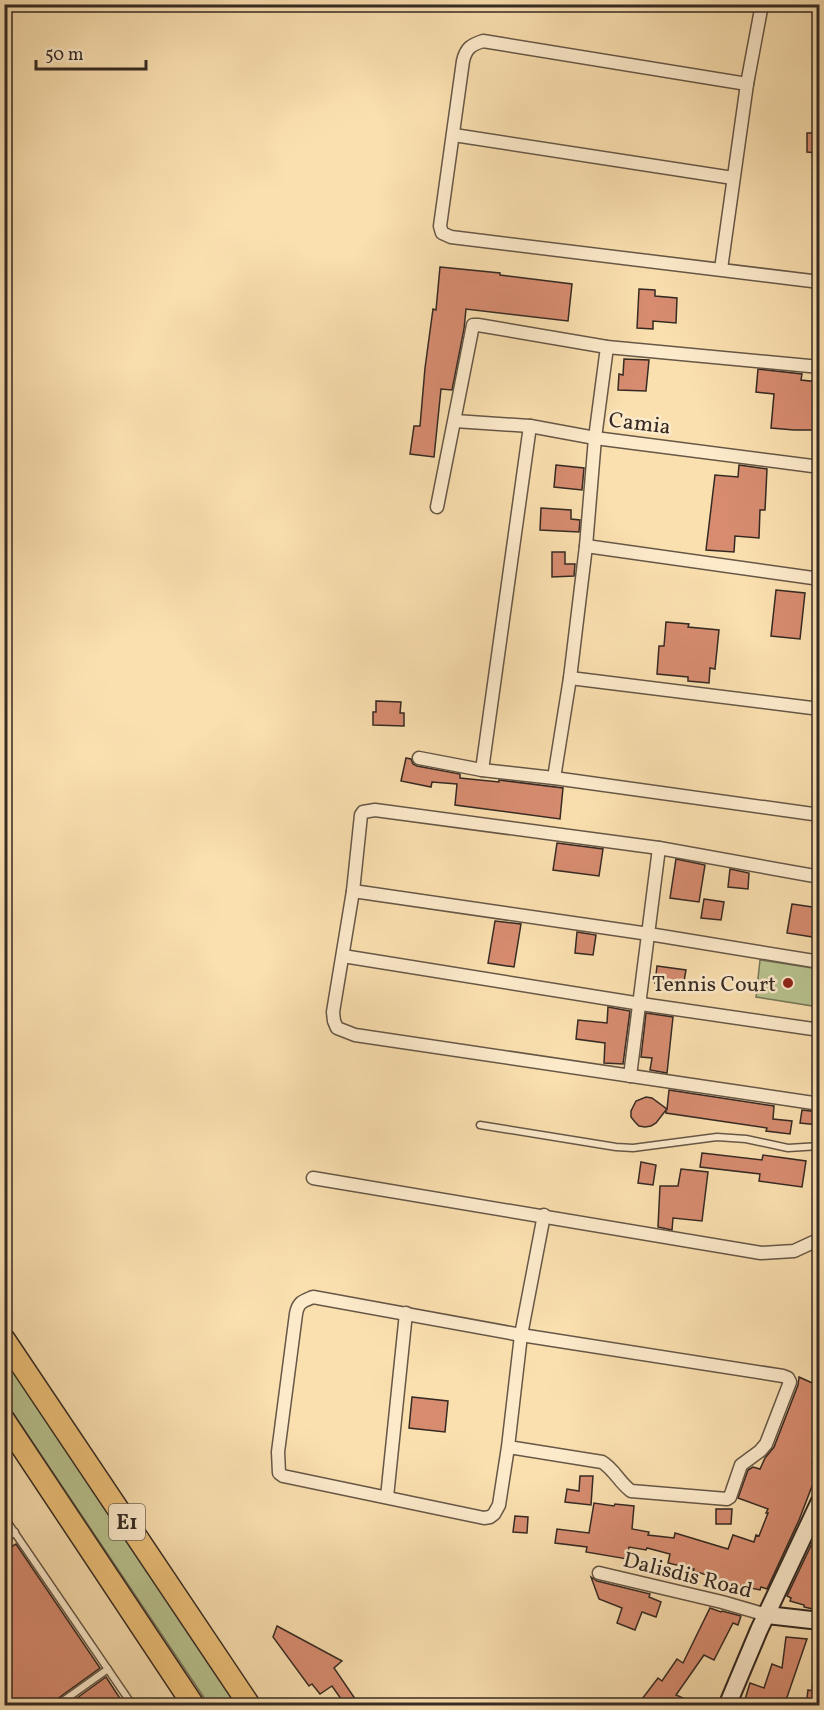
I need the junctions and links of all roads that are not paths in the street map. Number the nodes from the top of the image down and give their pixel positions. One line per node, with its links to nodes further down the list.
1 (762, 4): 2 (street)
2 (747, 84): 3 (street); 4 (street)
3 (454, 135): 4 (street); 5 (street)
4 (733, 178): 5 (street)
5 (721, 269): 6 (street)
6 (819, 282)
7 (607, 347): 8 (street); 9 (street); 11 (street)
8 (819, 367)
9 (455, 421): 10 (street, Camia); 13 (street)
10 (530, 426): 11 (street, Camia); 19 (street)
11 (595, 438): 12 (street, Camia); 14 (street)
12 (819, 467)
13 (437, 507)
14 (586, 546): 15 (street); 16 (street)
15 (819, 579)
16 (570, 678): 17 (street); 20 (street)
17 (819, 710)
18 (419, 758): 19 (street)
19 (482, 770): 20 (street)
20 (554, 778): 21 (street)
21 (819, 815)
22 (659, 848): 23 (street); 24 (street); 25 (street)
23 (819, 877)
24 (353, 891): 25 (street); 26 (street)
25 (649, 934): 27 (street); 28 (street)
26 (343, 956): 28 (street); 30 (street)
27 (819, 962)
28 (640, 1004): 29 (street); 30 (street)
29 (819, 1030)
30 (630, 1076): 31 (street)
31 (819, 1104)
32 (480, 1125): 33 (lane)
33 (819, 1146)
34 (313, 1178): 35 (street)
35 (544, 1215): 36 (street); 38 (street)
36 (819, 1239)
37 (406, 1313): 38 (street); 42 (street); 42 (street)
38 (521, 1335): 41 (street); 41 (street)
39 (4, 1339): 54 (highway, E1)
40 (4, 1420): 53 (highway, E1)
41 (508, 1447): 42 (street)
42 (387, 1497)
43 (819, 1501): 48 (main road)
44 (4, 1517): 45 (lane)
45 (15, 1532): 46 (lane); 50 (lane)
46 (4, 1540)
47 (599, 1573): 48 (street, Dalisdis Road)
48 (767, 1615): 49 (main road); 55 (main road)
49 (819, 1621)
50 (108, 1669): 51 (lane); 52 (lane)
51 (56, 1706)
52 (133, 1706)
53 (194, 1706)
54 (250, 1706)
55 (727, 1706)

